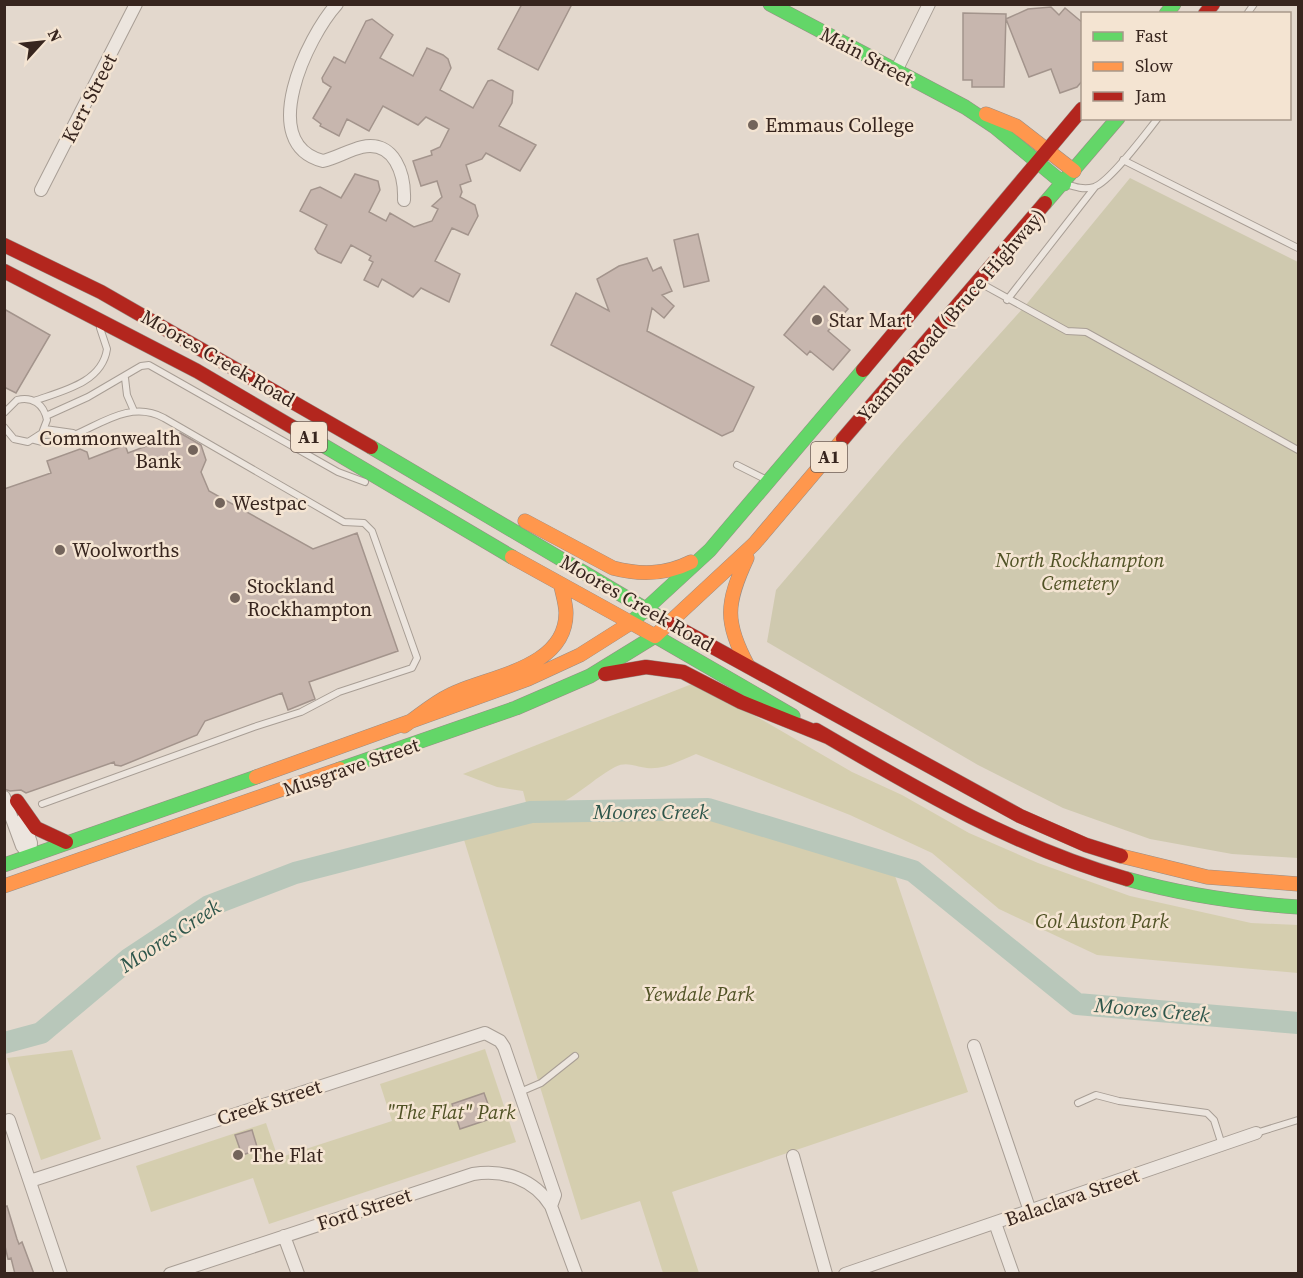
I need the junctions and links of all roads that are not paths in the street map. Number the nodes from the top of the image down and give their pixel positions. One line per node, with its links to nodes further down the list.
1 (135, 4): 16 (street, Kerr Street)
2 (337, 4): 17 (street)
3 (770, 4): 5 (main road, Main Street)
4 (929, 4): 5 (street)
5 (896, 71): 6 (main road, Main Street)
6 (965, 106): 10 (main road); 12 (main road)
7 (1081, 112): 10 (main road, Yaamba Road (Bruce Highway) / A1)
8 (1116, 120): 13 (main road, Yaamba Road (Bruce Highway) / A1)
9 (1156, 120): 11 (lane)
10 (1048, 149): 12 (main road, Yaamba Road (Bruce Highway) / A1); 13 (main road)
11 (1123, 160): 15 (lane); 19 (lane)
12 (1037, 162): 14 (main road); 39 (main road, Yaamba Road (Bruce Highway) / A1)
13 (1074, 171): 14 (main road, Yaamba Road (Bruce Highway) / A1)
14 (1064, 184): 15 (lane); 21 (main road, Yaamba Road (Bruce Highway) / A1)
15 (1095, 187): 22 (lane)
16 (41, 190)
17 (404, 200)
18 (4, 245): 26 (main road, Moores Creek Road / A1)
19 (1299, 248)
20 (4, 271): 23 (main road, Moores Creek Road / A1)
21 (979, 282): 22 (lane); 44 (main road, Yaamba Road (Bruce Highway) / A1)
22 (1007, 300): 36 (lane)
23 (90, 314): 28 (lane); 41 (main road, Moores Creek Road / A1)
24 (125, 378): 29 (lane); 31 (lane); 38 (lane)
25 (4, 399): 27 (lane)
26 (290, 399): 42 (main road, A1); 47 (main road, Moores Creek Road / A1)
27 (17, 400): 28 (lane); 30 (lane)
28 (34, 401): 31 (lane)
29 (134, 411): 34 (lane); 56 (lane)
30 (4, 414)
31 (46, 416): 33 (lane)
32 (4, 427): 35 (lane)
33 (45, 429): 34 (lane); 35 (lane)
34 (74, 433): 35 (lane)
35 (34, 440)
36 (1299, 450)
37 (737, 465): 39 (lane)
38 (369, 483)
39 (771, 483): 45 (main road, Yaamba Road (Bruce Highway) / A1)
40 (380, 487): 41 (lane)
41 (411, 498): 46 (main road, Moores Creek Road / A1)
42 (496, 504)
43 (517, 516): 45 (main road, A1)
44 (754, 544): 49 (main road, Yaamba Road (Bruce Highway) / A1); 51 (main road)
45 (710, 550): 47 (main road, Yaamba Road (Bruce Highway) / A1)
46 (561, 586): 48 (main road, Moores Creek Road / A1); 53 (main road)
47 (646, 611): 48 (main road, Yaamba Road (Bruce Highway) / A1); 49 (main road, Moores Creek Road / A1)
48 (629, 624): 50 (main road, Moores Creek Road / A1); 53 (main road, Musgrave Street)
49 (671, 624): 50 (main road, Yaamba Road (Bruce Highway) / A1); 51 (main road, Moores Creek Road)
50 (656, 636): 52 (main road, Musgrave Street); 54 (main road, Moores Creek Road)
51 (748, 666): 61 (main road, Moores Creek Road)
52 (590, 676): 54 (main road); 60 (main road, Musgrave Street)
53 (404, 726): 57 (main road, Musgrave Street)
54 (828, 737): 63 (main road, Moores Creek Road)
55 (11, 799): 57 (main road); 58 (street)
56 (42, 804)
57 (66, 842): 58 (main road, Musgrave Street)
58 (30, 856): 59 (main road, Musgrave Street); 60 (main road)
59 (4, 865)
60 (37, 875): 62 (main road, Musgrave Street)
61 (1299, 884)
62 (4, 886)
63 (1299, 908)
64 (974, 1046): 75 (street)
65 (575, 1056): 66 (lane)
66 (520, 1092): 73 (street, Creek Street); 74 (street)
67 (1078, 1102): 71 (lane)
68 (9, 1120): 73 (street)
69 (1299, 1120): 70 (lane, Balaclava Street)
70 (1256, 1132): 71 (street, Balaclava Street)
71 (1222, 1146): 75 (street, Balaclava Street)
72 (793, 1156): 82 (street)
73 (30, 1181): 78 (street)
74 (550, 1206): 77 (street, Ford Street); 81 (street)
75 (1030, 1211): 76 (street, Balaclava Street)
76 (995, 1223): 83 (street, Balaclava Street); 84 (street)
77 (285, 1236): 79 (street, Ford Street); 80 (street)
78 (61, 1274)
79 (170, 1274)
80 (298, 1274)
81 (576, 1274)
82 (826, 1274)
83 (845, 1274)
84 (1013, 1274)

